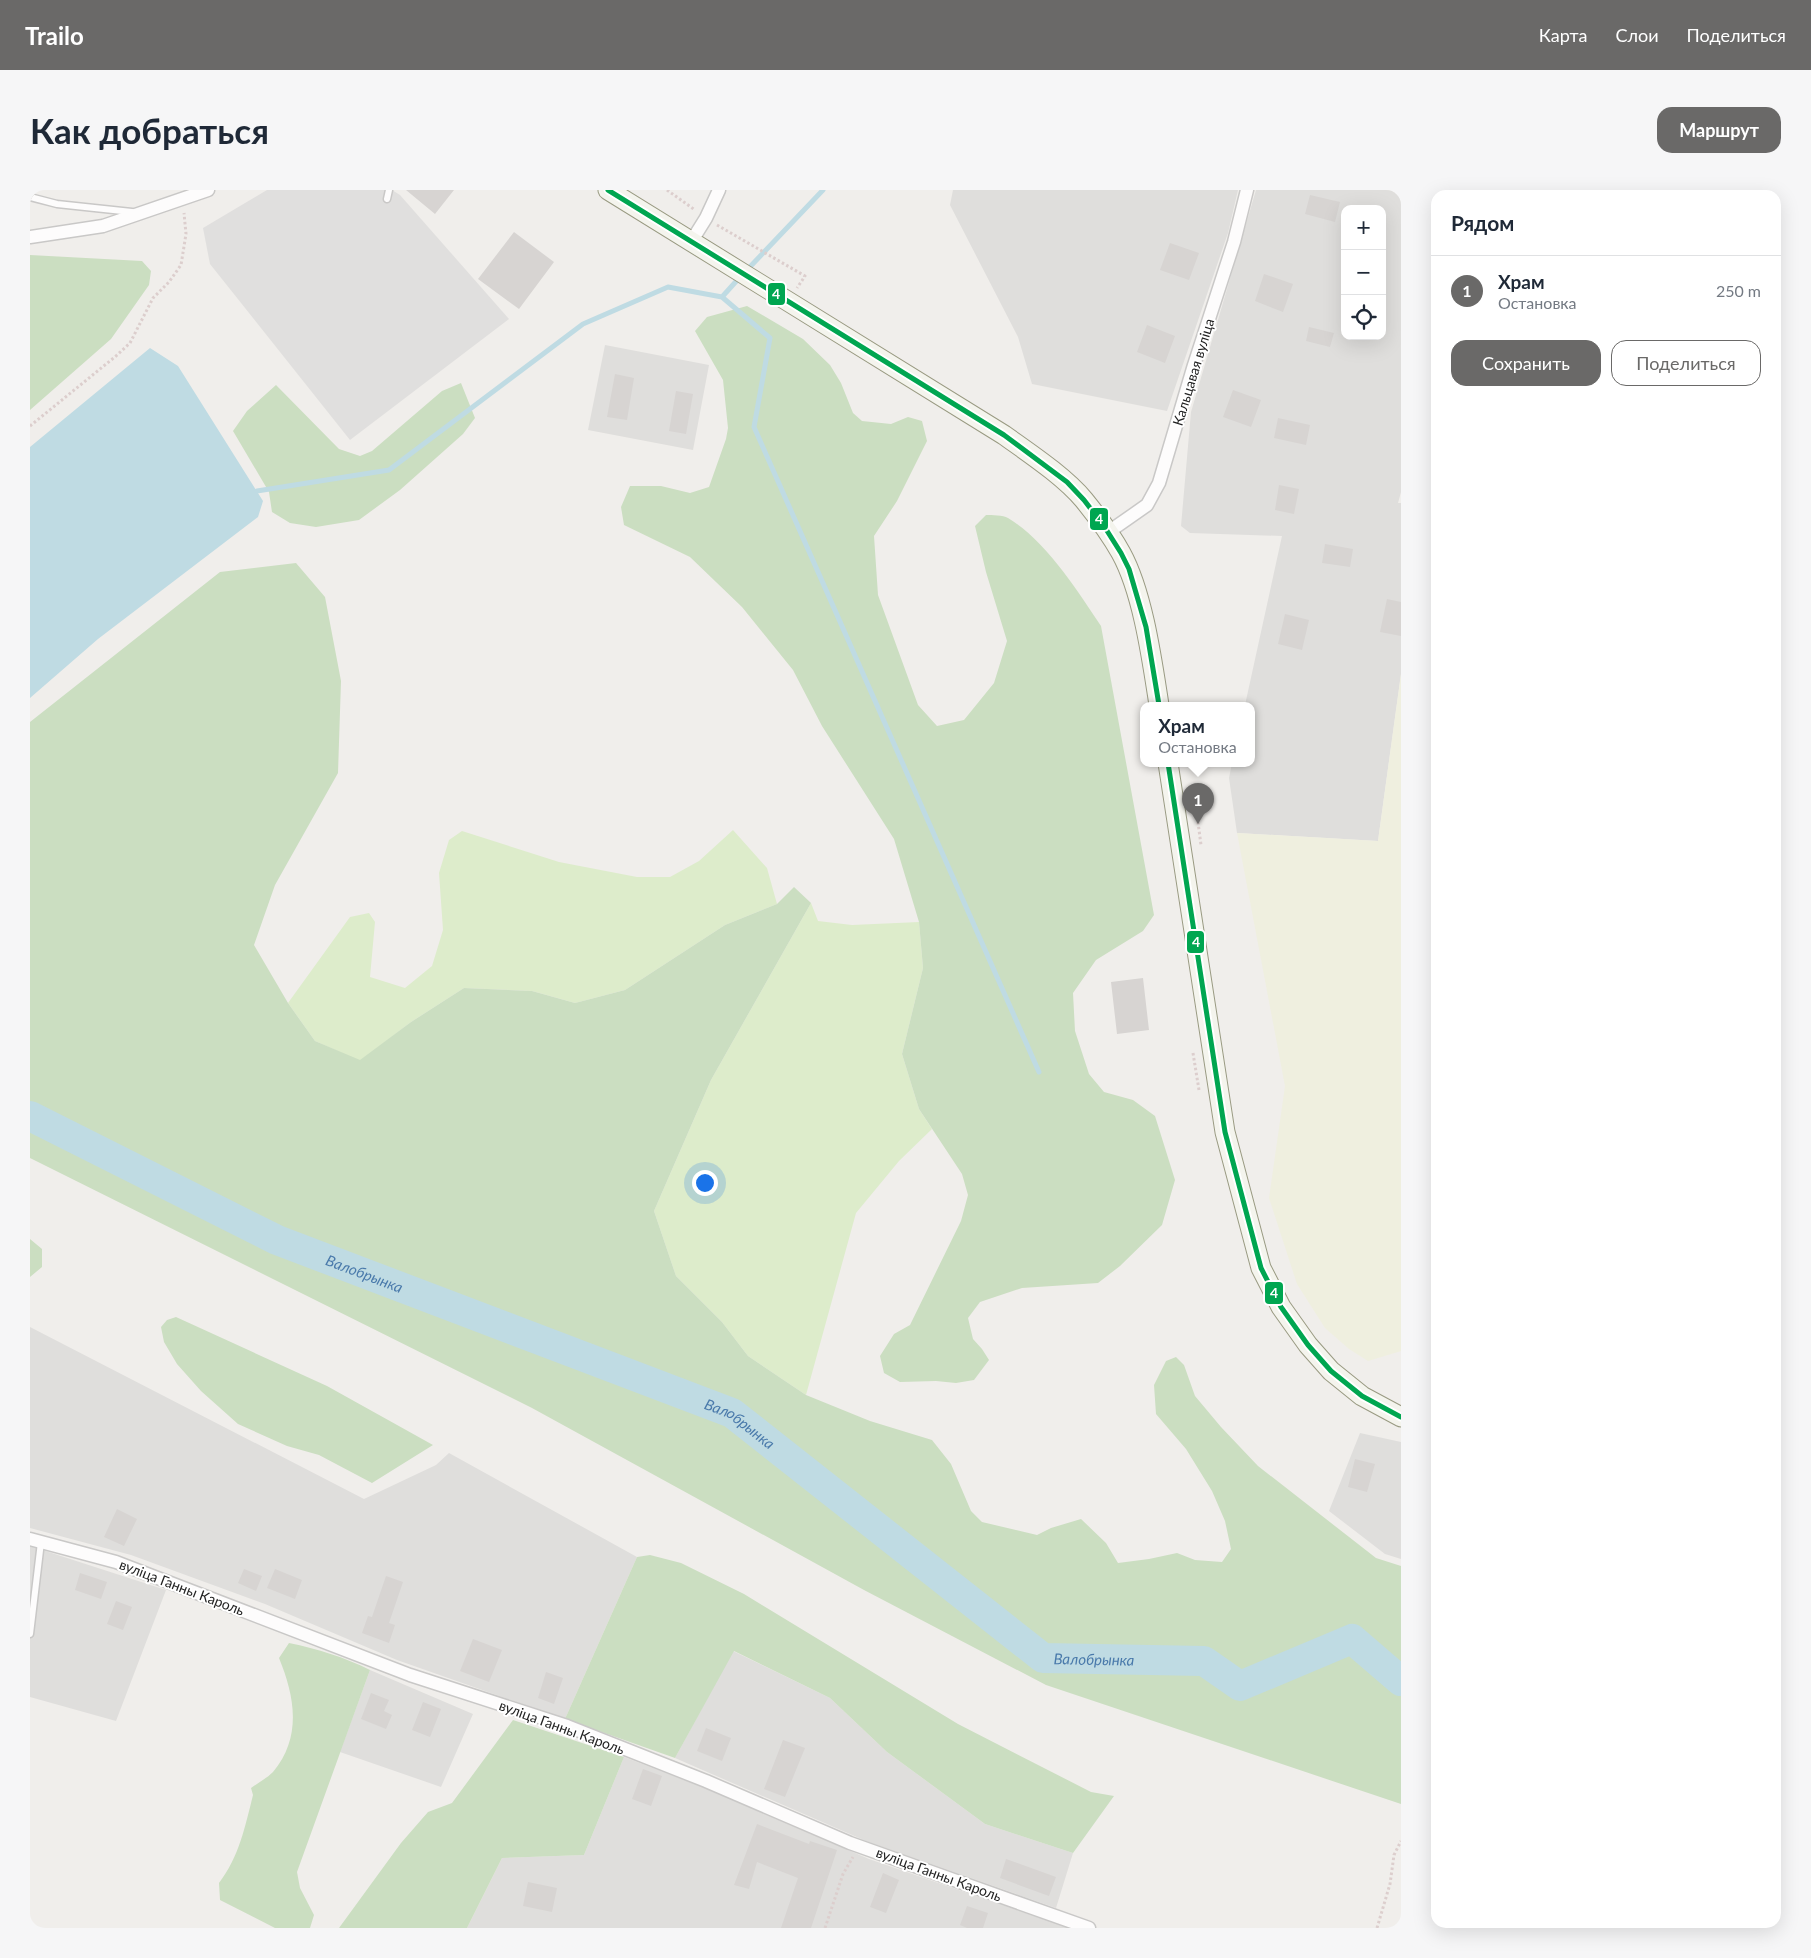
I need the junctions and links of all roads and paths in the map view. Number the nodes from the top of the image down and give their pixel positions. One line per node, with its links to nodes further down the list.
1 (208, 190): 8 (street)
2 (389, 190): 7 (lane)
3 (608, 190): 12 (main road)
4 (719, 190): 12 (street)
5 (1247, 190): 15 (street, Кальцавая вуліца)
6 (30, 197): 9 (lane)
7 (387, 198)
8 (182, 199): 9 (street); 14 (path)
9 (143, 214): 10 (street)
10 (30, 237)
11 (745, 241): 13 (path)
12 (694, 244): 13 (main road)
13 (789, 301): 15 (main road)
14 (30, 426)
15 (1108, 533): 16 (main road)
16 (1159, 702)
17 (1169, 767): 22 (main road)
18 (1196, 807): 19 (path)
19 (1201, 845)
20 (1192, 1053): 21 (path)
21 (1198, 1090)
22 (1401, 1417)
23 (36, 1541): 24 (lane); 26 (street, вуліца Ганны Кароль)
24 (30, 1634)
25 (1401, 1841): 29 (path)
26 (860, 1846): 27 (path); 28 (street, вуліца Ганны Кароль)
27 (825, 1928)
28 (1089, 1928)
29 (1377, 1928)

